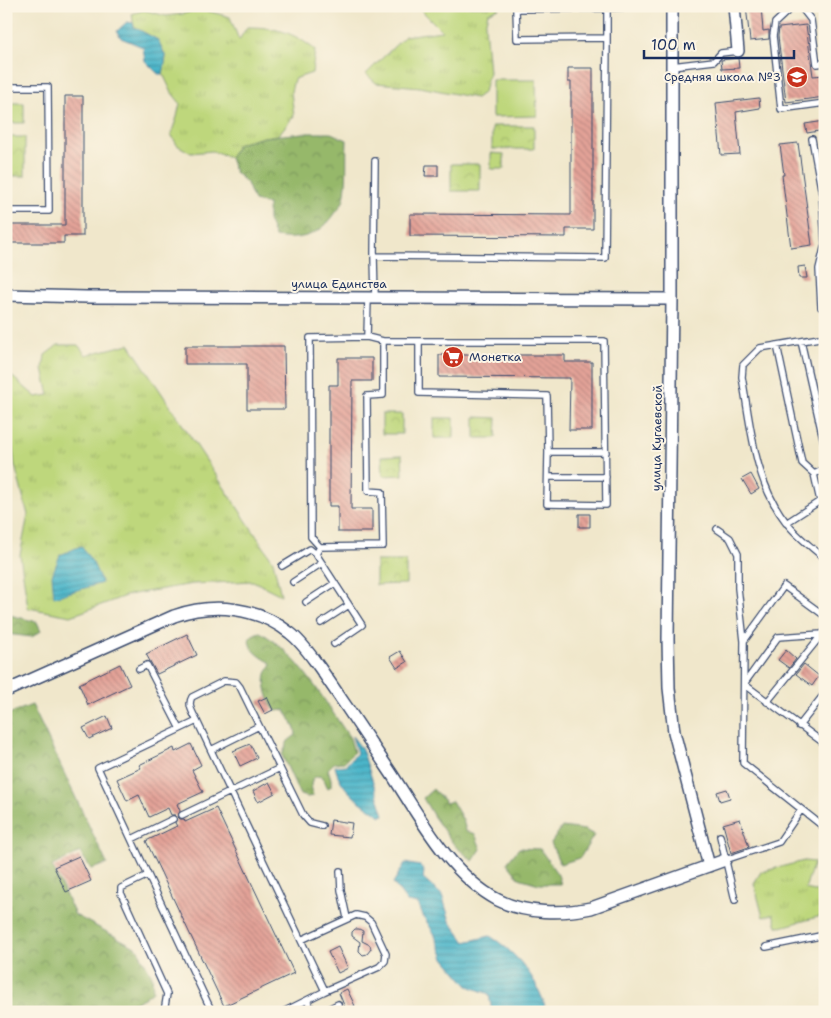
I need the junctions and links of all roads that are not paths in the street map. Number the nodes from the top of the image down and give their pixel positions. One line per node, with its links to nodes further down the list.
1 (648, 6): 6 (lane)
2 (672, 6): 10 (street, улица Кугаевской)
3 (734, 6): 8 (street)
4 (794, 6): 12 (lane)
5 (800, 6): 9 (lane)
6 (607, 8): 7 (lane); 7 (lane)
7 (607, 38): 17 (lane)
8 (738, 51): 10 (lane)
9 (825, 63)
10 (672, 66): 20 (street, улица Кугаевской)
11 (6, 87): 16 (lane)
12 (825, 103)
13 (812, 139): 15 (lane)
14 (375, 161): 17 (lane)
15 (824, 194): 21 (lane)
16 (6, 211)
17 (374, 256): 19 (lane)
18 (6, 295): 19 (street, улица Единства)
19 (371, 298): 20 (street, улица Единства); 22 (lane)
20 (672, 299): 72 (street, улица Кугаевской)
21 (821, 307)
22 (367, 337): 25 (lane); 37 (lane)
23 (825, 337): 26 (lane)
24 (419, 340): 25 (lane); 29 (lane); 30 (lane)
25 (383, 341): 37 (lane)
26 (801, 341): 27 (lane); 28 (lane)
27 (777, 345): 32 (lane); 35 (lane)
28 (825, 447)
29 (548, 452): 30 (lane); 33 (lane)
30 (606, 452): 34 (lane)
31 (825, 469): 32 (lane)
32 (814, 474): 35 (lane)
33 (548, 477): 34 (lane); 34 (lane)
34 (606, 477)
35 (786, 523): 39 (lane)
36 (717, 529): 49 (lane)
37 (320, 547): 38 (lane)
38 (316, 554): 40 (lane); 41 (lane)
39 (825, 559)
40 (322, 563): 42 (lane); 43 (lane)
41 (282, 566)
42 (293, 582)
43 (335, 583): 44 (lane); 45 (lane)
44 (306, 602)
45 (349, 605): 47 (lane); 50 (lane)
46 (825, 616): 49 (lane)
47 (321, 623)
48 (824, 633): 52 (lane); 55 (lane)
49 (744, 640): 52 (lane)
50 (334, 644)
51 (139, 669): 59 (lane)
52 (744, 684): 55 (lane); 64 (lane)
53 (6, 692): 72 (street)
54 (825, 693): 58 (lane)
55 (766, 702): 58 (lane)
56 (197, 721): 57 (lane); 59 (lane); 61 (lane)
57 (260, 726): 61 (lane); 62 (lane)
58 (799, 726): 60 (lane)
59 (180, 729): 70 (lane)
60 (825, 744)
61 (211, 750): 63 (lane)
62 (280, 768): 63 (lane); 67 (lane)
63 (230, 792): 65 (lane); 78 (lane)
64 (801, 810): 68 (lane); 71 (lane)
65 (182, 815)
66 (173, 819): 70 (lane)
67 (322, 826)
68 (825, 828)
69 (720, 836): 71 (lane)
70 (132, 839): 74 (lane)
71 (725, 860): 72 (street); 75 (lane)
72 (708, 866)
73 (340, 871): 76 (lane)
74 (148, 875): 83 (lane); 84 (lane)
75 (735, 900)
76 (347, 918): 78 (lane); 80 (lane)
77 (825, 935): 79 (lane)
78 (301, 940): 80 (lane)
79 (766, 947)
80 (325, 991): 81 (lane)
81 (307, 1000): 85 (lane); 86 (lane)
82 (338, 1004): 87 (lane)
83 (164, 1012)
84 (212, 1012)
85 (283, 1012)
86 (313, 1012)
87 (322, 1012)

